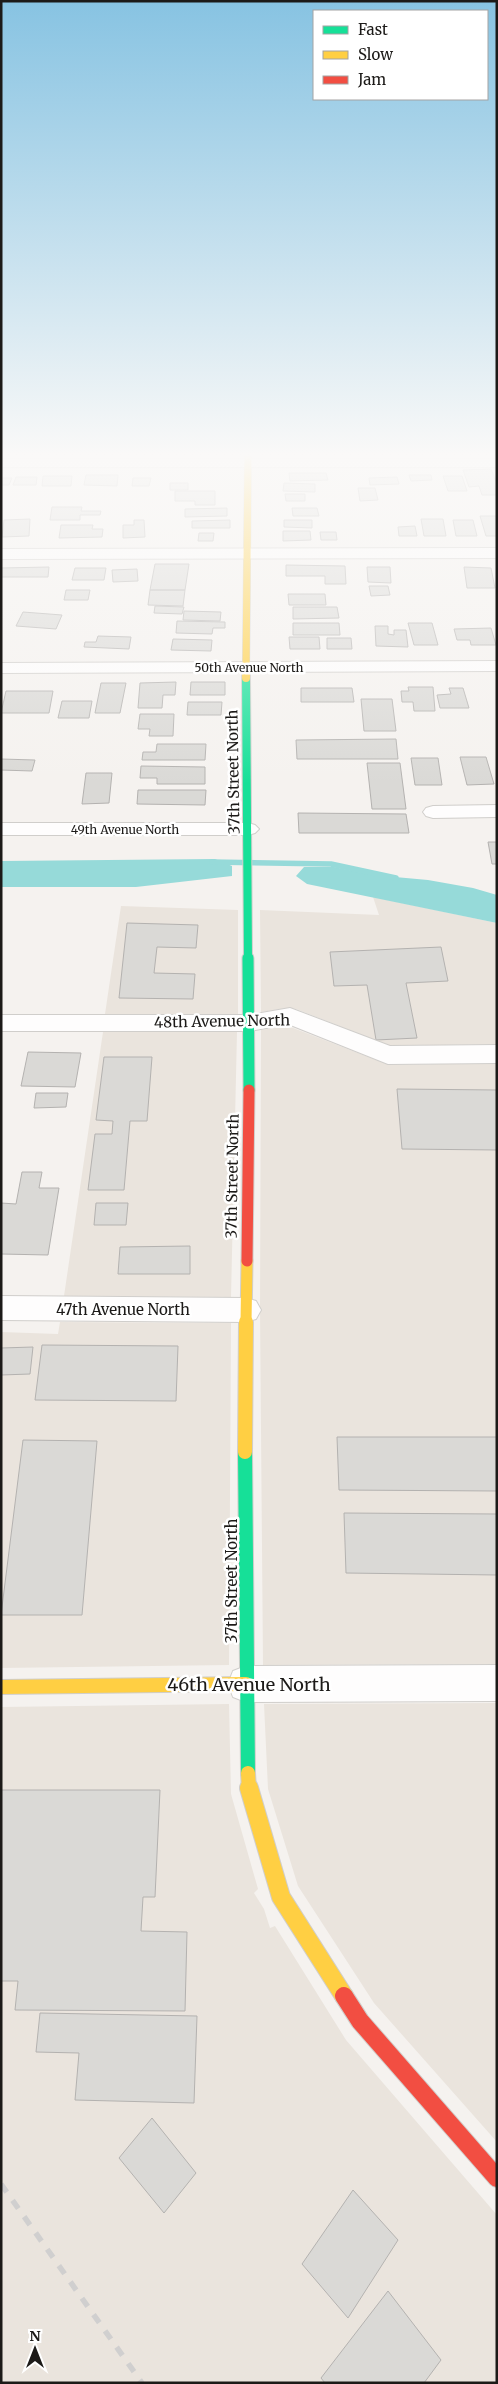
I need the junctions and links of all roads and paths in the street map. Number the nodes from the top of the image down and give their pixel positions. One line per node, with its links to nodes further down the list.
1 (248, 562): 3 (street, 37th Street North)
2 (497, 666): 3 (street, 50th Avenue North)
3 (246, 667): 4 (street, 50th Avenue North); 8 (street, 37th Street North)
4 (1, 668)
5 (497, 811): 6 (street)
6 (433, 812)
7 (1, 828): 8 (street, 49th Avenue North)
8 (248, 835): 10 (street, 37th Street North)
9 (1, 1022): 10 (street, 48th Avenue North)
10 (250, 1023): 11 (street, 48th Avenue North); 13 (street, 37th Street North)
11 (497, 1054)
12 (1, 1308): 13 (street, 47th Avenue North)
13 (246, 1310): 15 (street, 37th Street North)
14 (497, 1683): 15 (street, 46th Avenue North)
15 (246, 1684): 16 (street, 46th Avenue North); 17 (street, 37th Street North)
16 (1, 1687)
17 (497, 2178)

